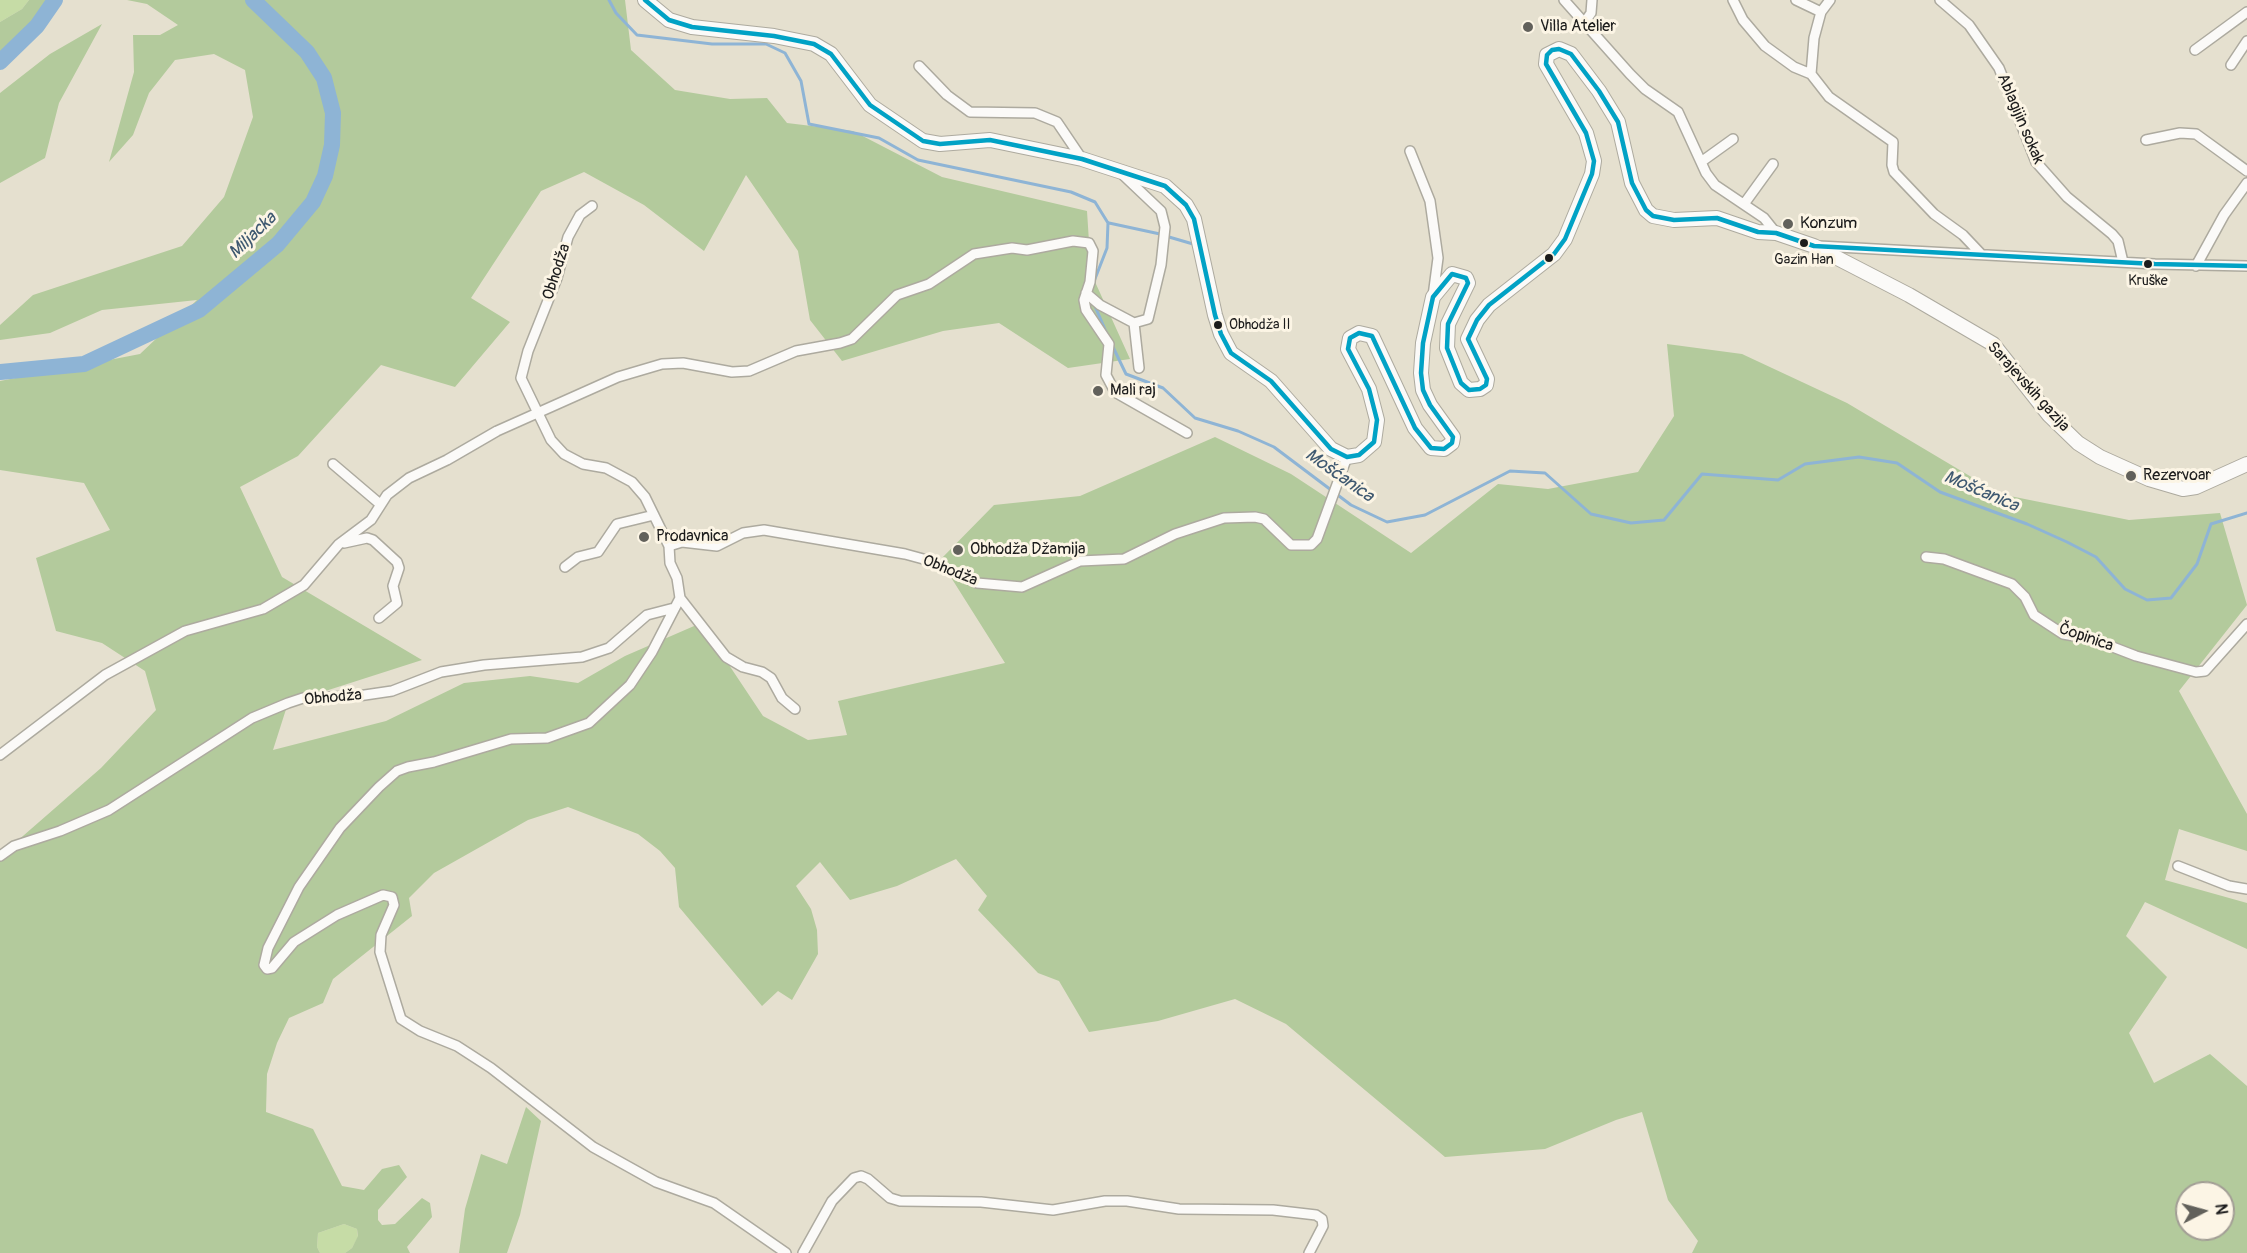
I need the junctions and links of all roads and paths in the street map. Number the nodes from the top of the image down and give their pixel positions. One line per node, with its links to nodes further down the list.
1 (645, 0): 19 (main road)
2 (1564, 0): 10 (street)
3 (1592, 0): 10 (street)
4 (1733, 0): 15 (street)
5 (1796, 0): 8 (street)
6 (1830, 0): 8 (street)
7 (1940, 0): 30 (street, Ablagijin sokak)
8 (1821, 12): 15 (street)
9 (2247, 12): 12 (street)
10 (1584, 23): 20 (street)
11 (2247, 41): 13 (street)
12 (2195, 50)
13 (2231, 65)
14 (919, 66): 19 (street)
15 (1811, 74): 29 (street)
16 (1733, 139): 20 (street)
17 (2146, 140): 23 (street)
18 (1410, 151): 34 (street)
19 (1082, 159): 22 (main road)
20 (1701, 162): 25 (street)
21 (1773, 164): 25 (street)
22 (1115, 169): 35 (street); 39 (main road)
23 (2247, 171)
24 (2247, 183): 31 (street)
25 (1744, 204): 27 (street)
26 (592, 206): 37 (street, Obhodža)
27 (1776, 233): 28 (main road, Sarajevskih gazija); 34 (main road)
28 (1814, 246): 29 (street); 41 (main road, Sarajevskih gazija)
29 (1981, 254): 30 (street)
30 (2123, 262): 31 (street)
31 (2196, 266): 32 (street)
32 (2247, 266)
33 (1086, 293): 35 (street); 37 (street); 38 (street)
34 (1433, 297): 39 (main road)
35 (1134, 323): 36 (street)
36 (1139, 368)
37 (538, 411): 42 (street); 43 (street, Obhodža)
38 (1187, 432)
39 (1347, 457): 45 (street, Obhodža)
40 (333, 464): 42 (street)
41 (2247, 464)
42 (380, 504): 44 (street)
43 (654, 514): 45 (street, Obhodža); 47 (street)
44 (339, 544): 50 (street); 53 (street)
45 (669, 546): 48 (street, Obhodža)
46 (1926, 557): 51 (street, Čopinica)
47 (565, 567)
48 (680, 598): 49 (street); 52 (street, Obhodža)
49 (674, 608): 54 (street, Obhodža); 57 (street)
50 (379, 618)
51 (2247, 624)
52 (795, 709)
53 (0, 755)
54 (0, 856)
55 (2178, 866): 56 (street)
56 (2247, 889)
57 (786, 1253)
58 (804, 1253): 59 (street)
59 (1309, 1253)

